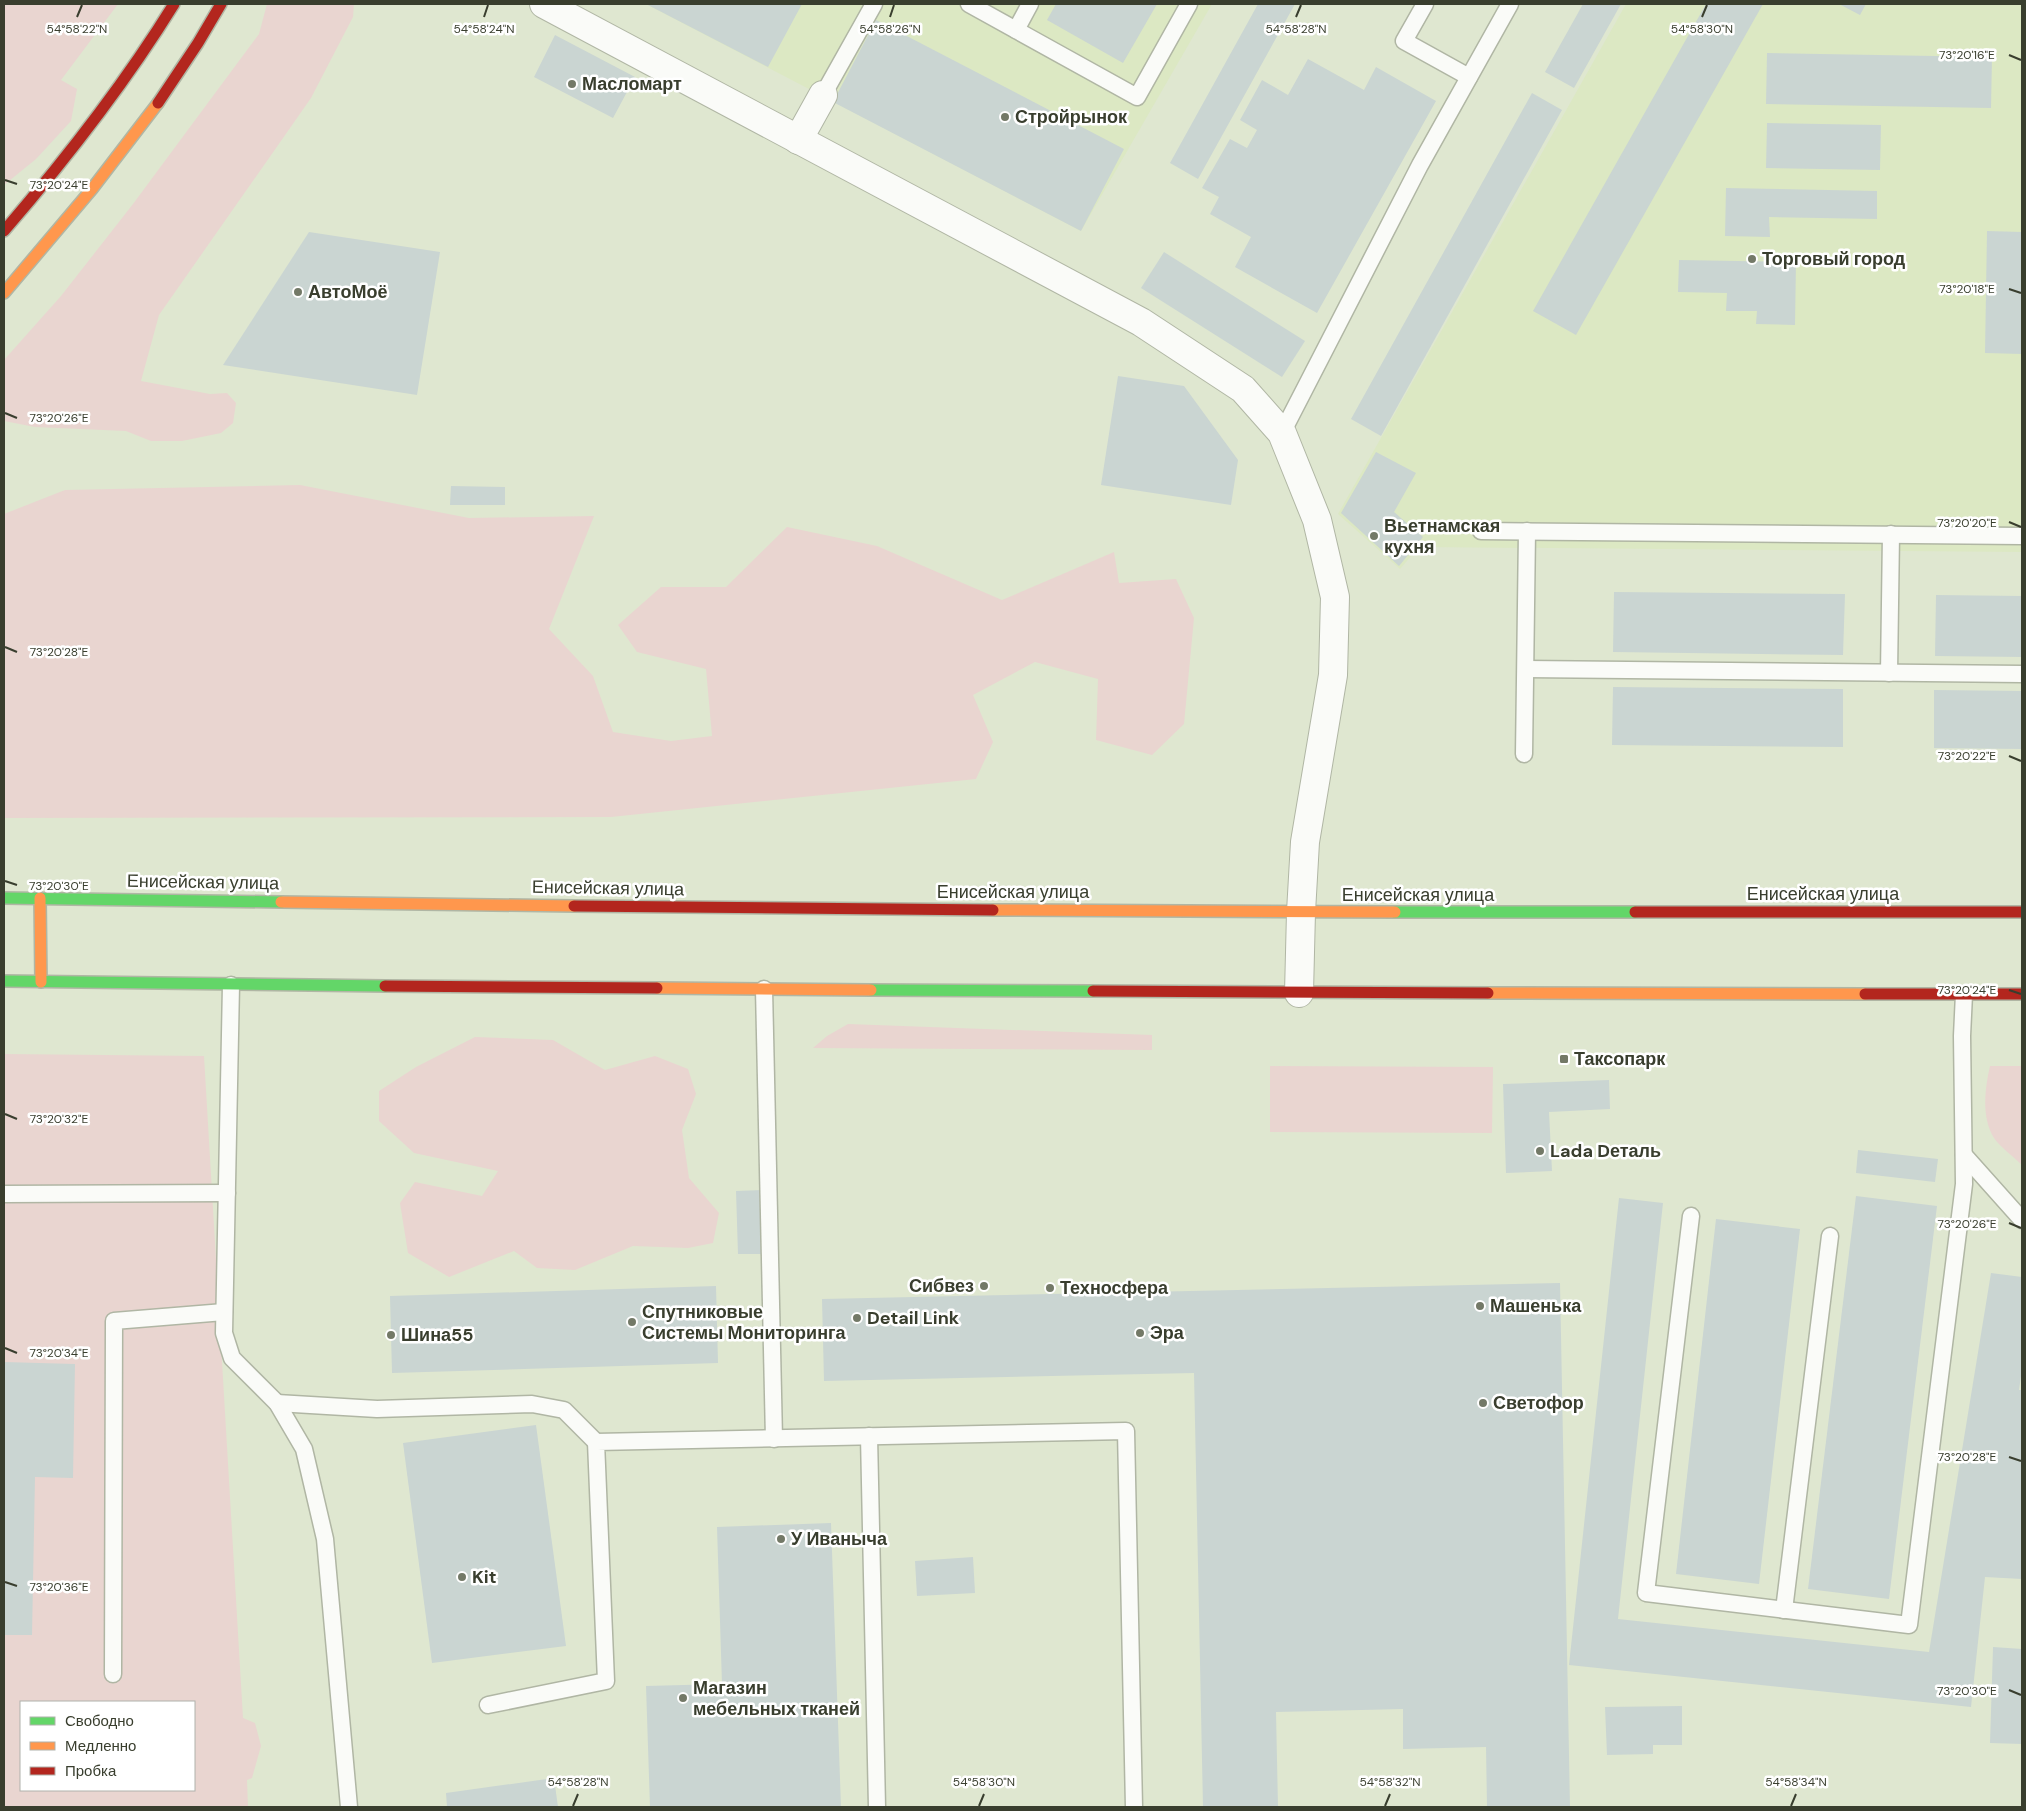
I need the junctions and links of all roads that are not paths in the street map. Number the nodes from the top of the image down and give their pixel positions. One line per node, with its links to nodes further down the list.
1 (174, 4): 14 (main road)
2 (221, 4): 15 (main road)
3 (544, 4): 13 (street)
4 (874, 4): 12 (lane)
5 (969, 4): 10 (lane)
6 (1030, 4): 10 (lane)
7 (1189, 4): 10 (lane)
8 (1425, 4): 11 (lane)
9 (1510, 4): 11 (lane)
10 (1016, 30)
11 (1469, 77): 16 (lane)
12 (823, 95): 13 (street)
13 (798, 140): 16 (street)
14 (4, 231)
15 (4, 293)
16 (1282, 433): 27 (street)
17 (1481, 530): 18 (lane)
18 (1527, 531): 19 (lane); 21 (lane)
19 (1891, 534): 20 (lane); 22 (lane)
20 (2022, 536)
21 (1526, 669): 22 (lane); 24 (lane)
22 (1889, 672): 23 (lane)
23 (2022, 674)
24 (1524, 754)
25 (4, 898): 26 (main road, Енисейская улица)
26 (40, 898): 27 (main road, Енисейская улица); 30 (main road)
27 (1301, 912): 28 (main road, Енисейская улица); 33 (street)
28 (2022, 912)
29 (4, 981): 30 (main road)
30 (41, 982): 31 (main road)
31 (231, 985): 32 (main road); 37 (lane)
32 (764, 989): 33 (main road); 45 (lane)
33 (1299, 993): 34 (main road)
34 (1964, 994): 35 (main road); 36 (lane)
35 (2022, 994)
36 (1964, 1155): 40 (lane); 47 (lane)
37 (226, 1193): 38 (lane); 42 (lane)
38 (4, 1194)
39 (1691, 1216): 47 (lane)
40 (2022, 1220)
41 (1830, 1236): 47 (lane)
42 (224, 1312): 43 (lane); 48 (lane)
43 (277, 1403): 46 (lane); 50 (lane)
44 (869, 1436): 45 (lane); 51 (lane); 52 (lane)
45 (774, 1439): 46 (lane)
46 (596, 1442): 49 (lane)
47 (1784, 1610)
48 (113, 1674)
49 (488, 1704)
50 (349, 1807)
51 (877, 1807)
52 (1134, 1807)

